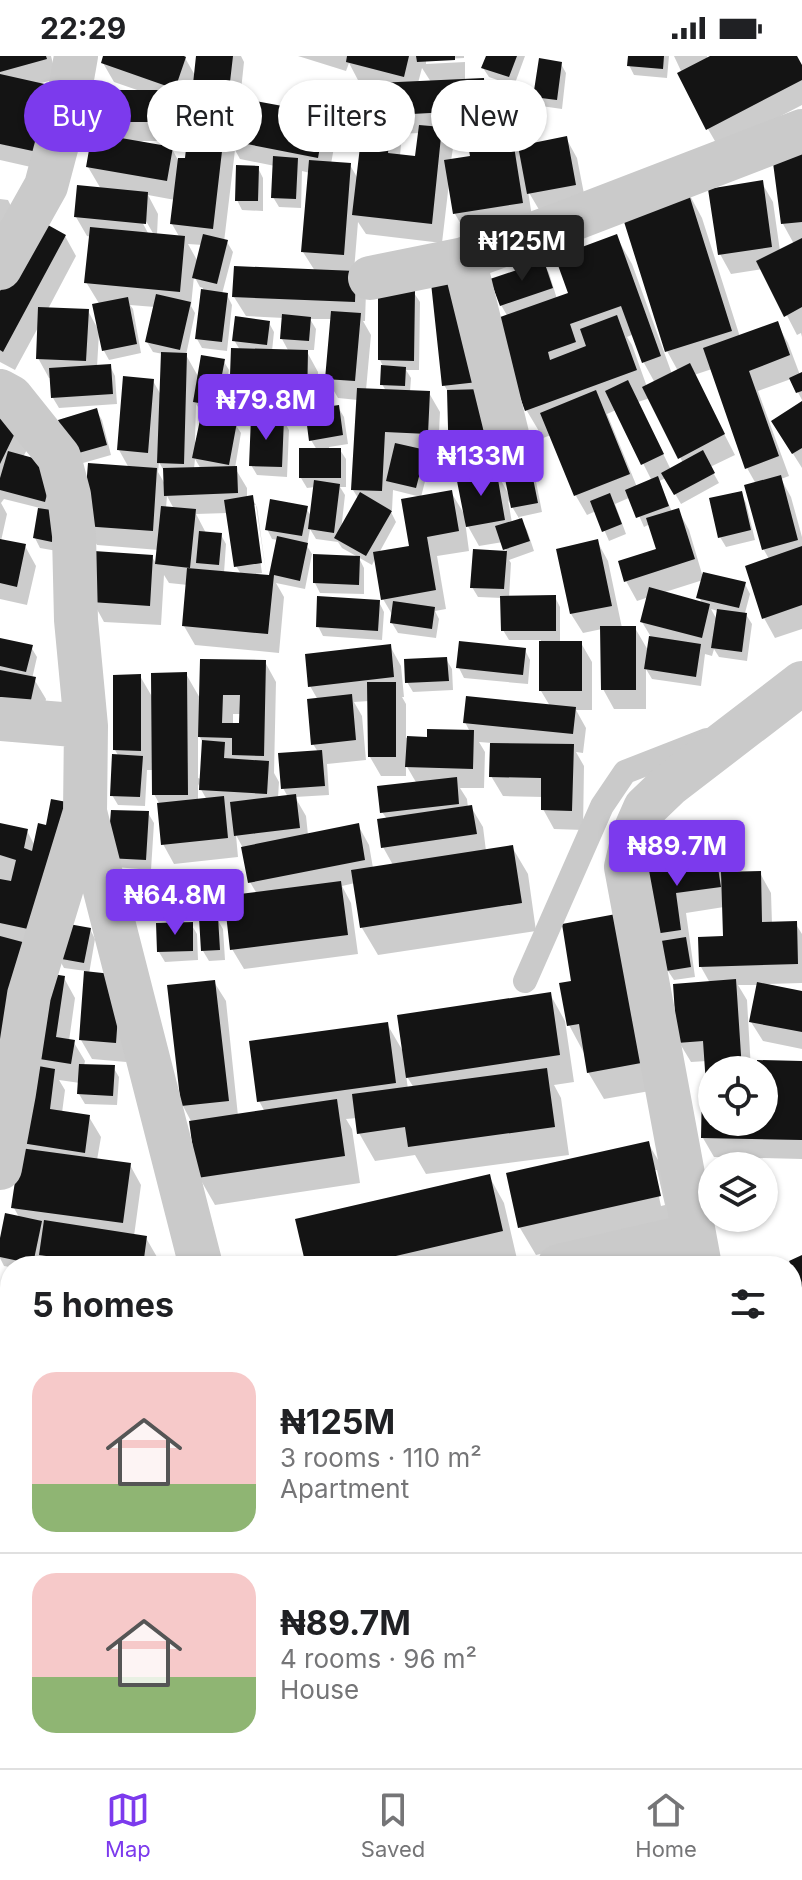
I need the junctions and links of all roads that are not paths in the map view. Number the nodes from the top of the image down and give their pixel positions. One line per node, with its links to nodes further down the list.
1 (76, 56): 4 (street)
2 (802, 131): 3 (street)
3 (464, 259): 5 (street); 7 (street)
4 (0, 268)
5 (370, 278)
6 (0, 391): 11 (street)
7 (507, 434)
8 (802, 683): 10 (street)
9 (0, 719): 11 (street)
10 (750, 723): 13 (lane); 15 (street)
11 (86, 726): 12 (street)
12 (85, 812): 14 (street); 16 (street)
13 (525, 981)
14 (0, 1168)
15 (697, 1251): 17 (street)
16 (198, 1256)
17 (651, 1256)

